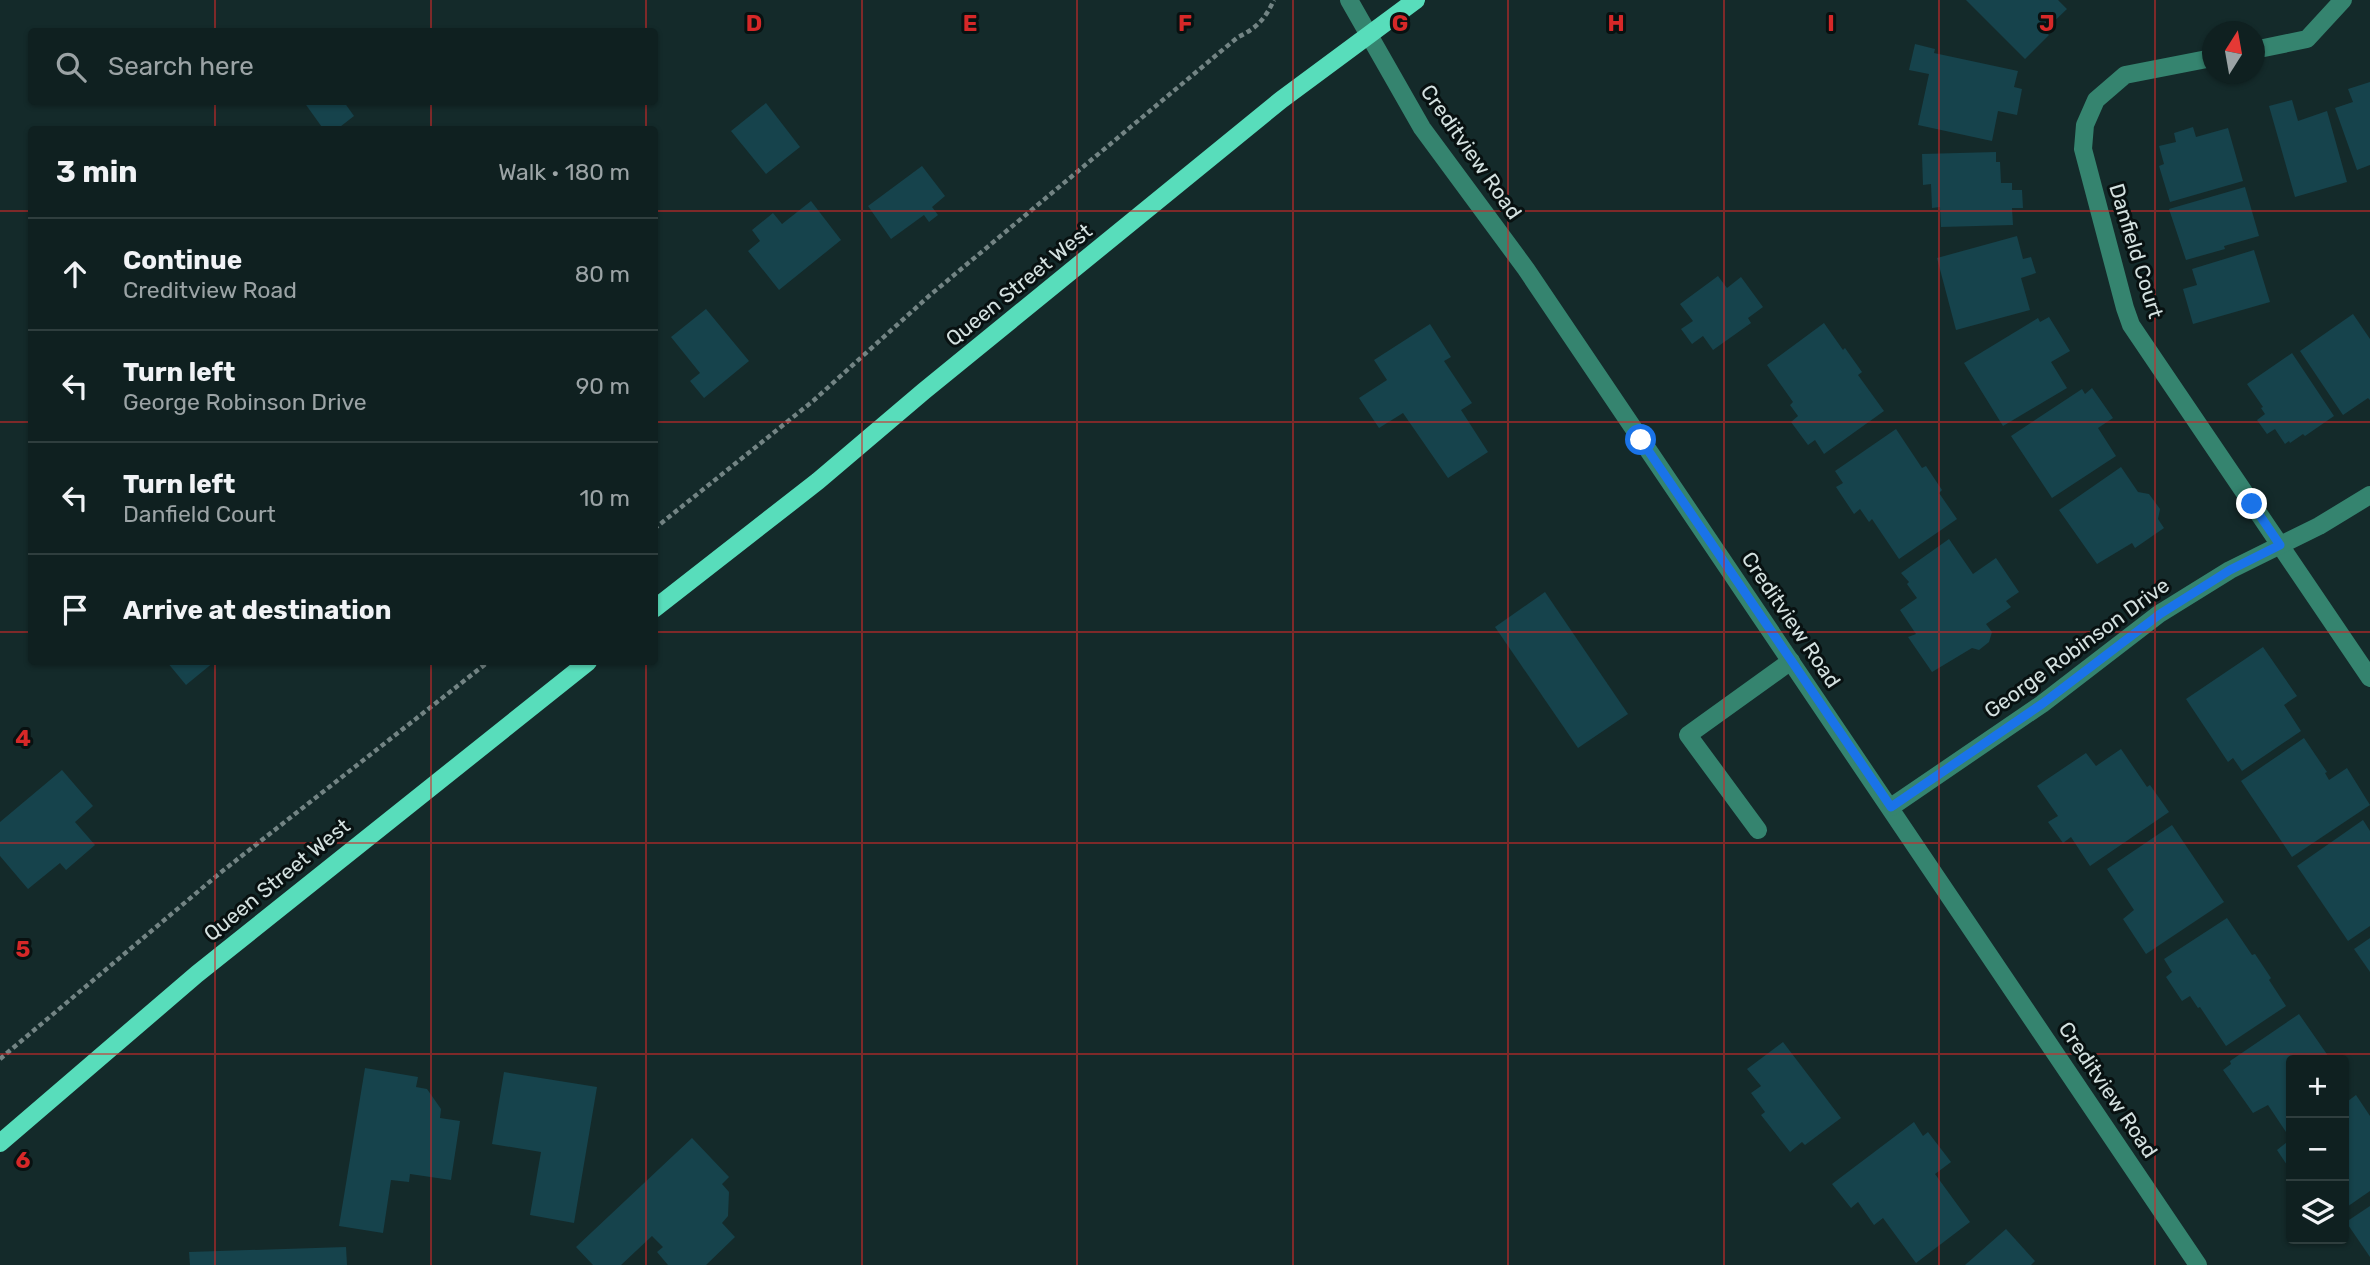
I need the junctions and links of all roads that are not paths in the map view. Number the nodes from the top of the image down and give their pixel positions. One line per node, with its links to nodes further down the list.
1 (1349, 0): 4 (street, Creditview Road)
2 (1416, 0): 4 (main road, Queen Street West)
3 (2343, 0): 5 (street)
4 (1369, 35): 9 (main road, Queen Street West); 10 (street, Creditview Road)
5 (2265, 48)
6 (2202, 60): 8 (street, Danfield Court)
7 (2370, 495): 8 (street, George Robinson Drive)
8 (2280, 545): 12 (street, Danfield Court); 13 (street, George Robinson Drive)
9 (658, 607)
10 (1791, 661): 13 (street, Creditview Road); 14 (street)
11 (584, 665): 15 (main road, Queen Street West)
12 (2370, 678)
13 (1891, 807): 16 (street, Creditview Road)
14 (1758, 830)
15 (0, 1143)
16 (2199, 1265)

